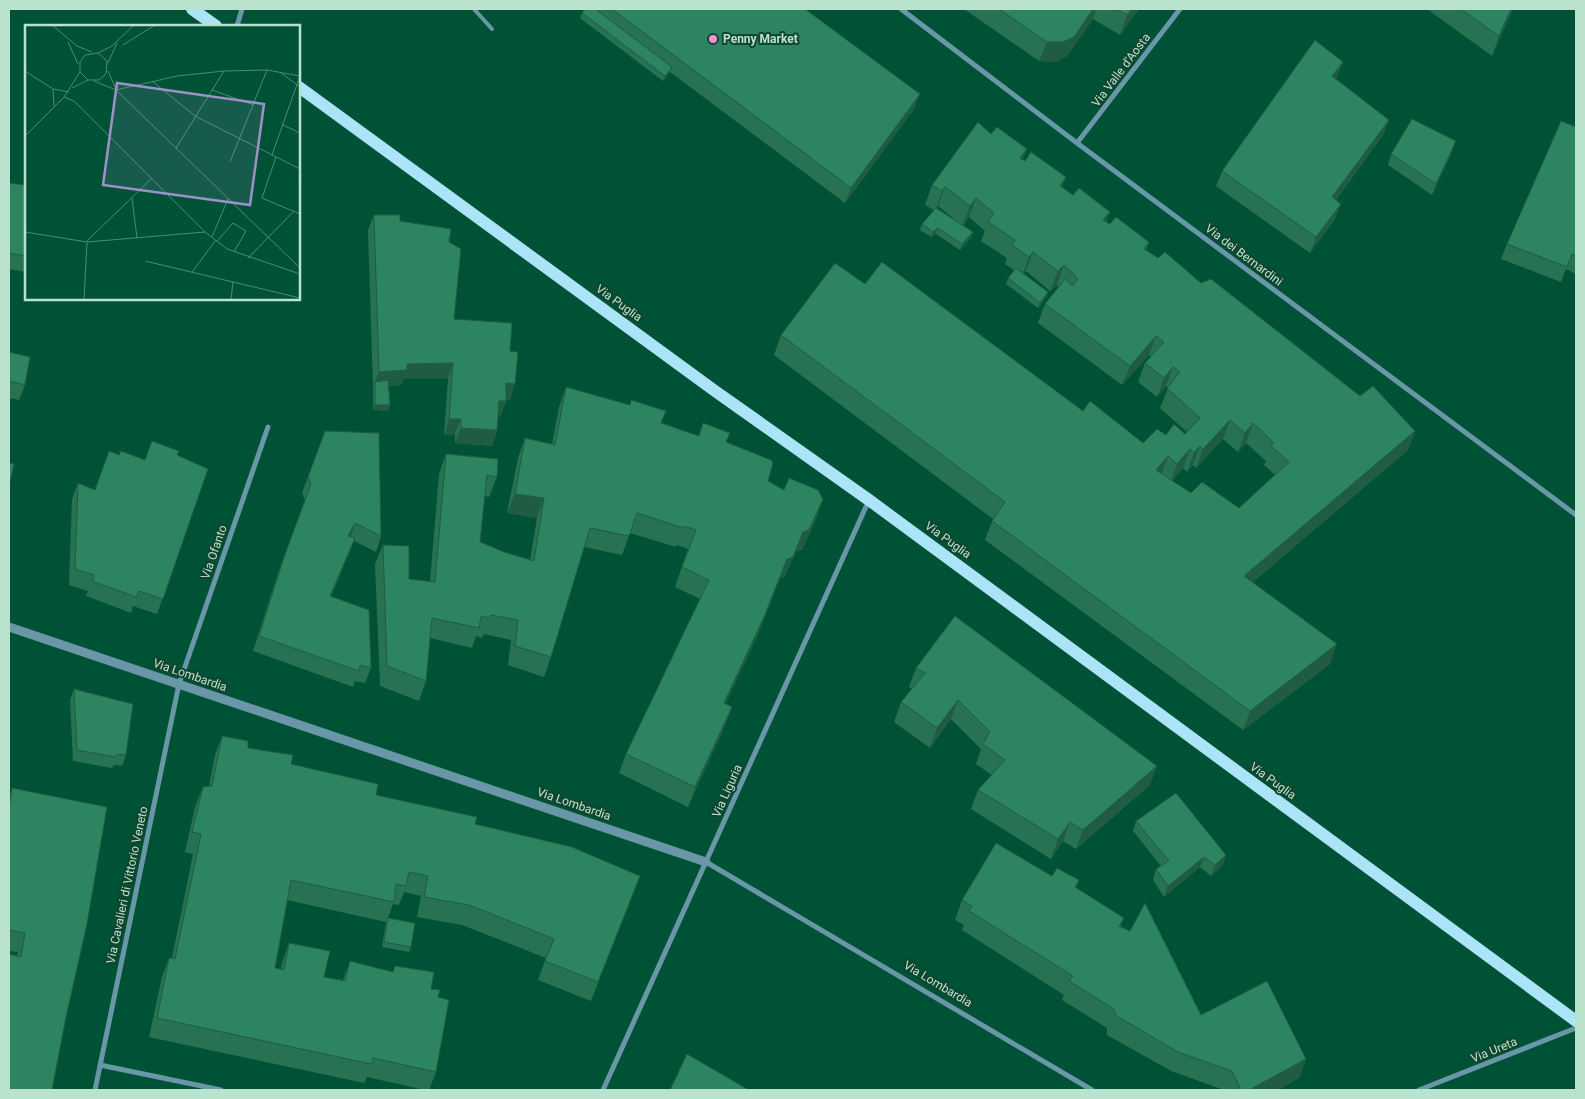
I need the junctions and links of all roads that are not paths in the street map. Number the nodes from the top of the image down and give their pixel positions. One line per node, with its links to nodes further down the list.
1 (192, 9): 6 (main road)
2 (242, 9): 7 (street)
3 (474, 9): 8 (lane)
4 (901, 9): 10 (street, Via dei Bernardini)
5 (1180, 9): 10 (street, Via Valle d'Aosta)
6 (215, 25)
7 (237, 25)
8 (492, 29)
9 (300, 88): 12 (main road, Via Puglia)
10 (1077, 143): 13 (street, Via dei Bernardini)
11 (268, 427): 15 (street, Via Ofanto)
12 (869, 500): 16 (street, Via Liguria); 17 (main road, Via Puglia)
13 (1576, 515)
14 (9, 627): 15 (street, Via Lombardia)
15 (179, 684): 16 (street, Via Lombardia); 19 (street, Via Cavalieri di Vittorio Veneto)
16 (706, 862): 22 (street, Via Liguria); 23 (street, Via Lombardia)
17 (1576, 1021)
18 (1576, 1028): 24 (street, Via Ureta)
19 (100, 1066): 20 (street, Via Cavalieri di Vittorio Veneto); 21 (street)
20 (95, 1090)
21 (220, 1090)
22 (603, 1090)
23 (1092, 1090)
24 (1419, 1090)

